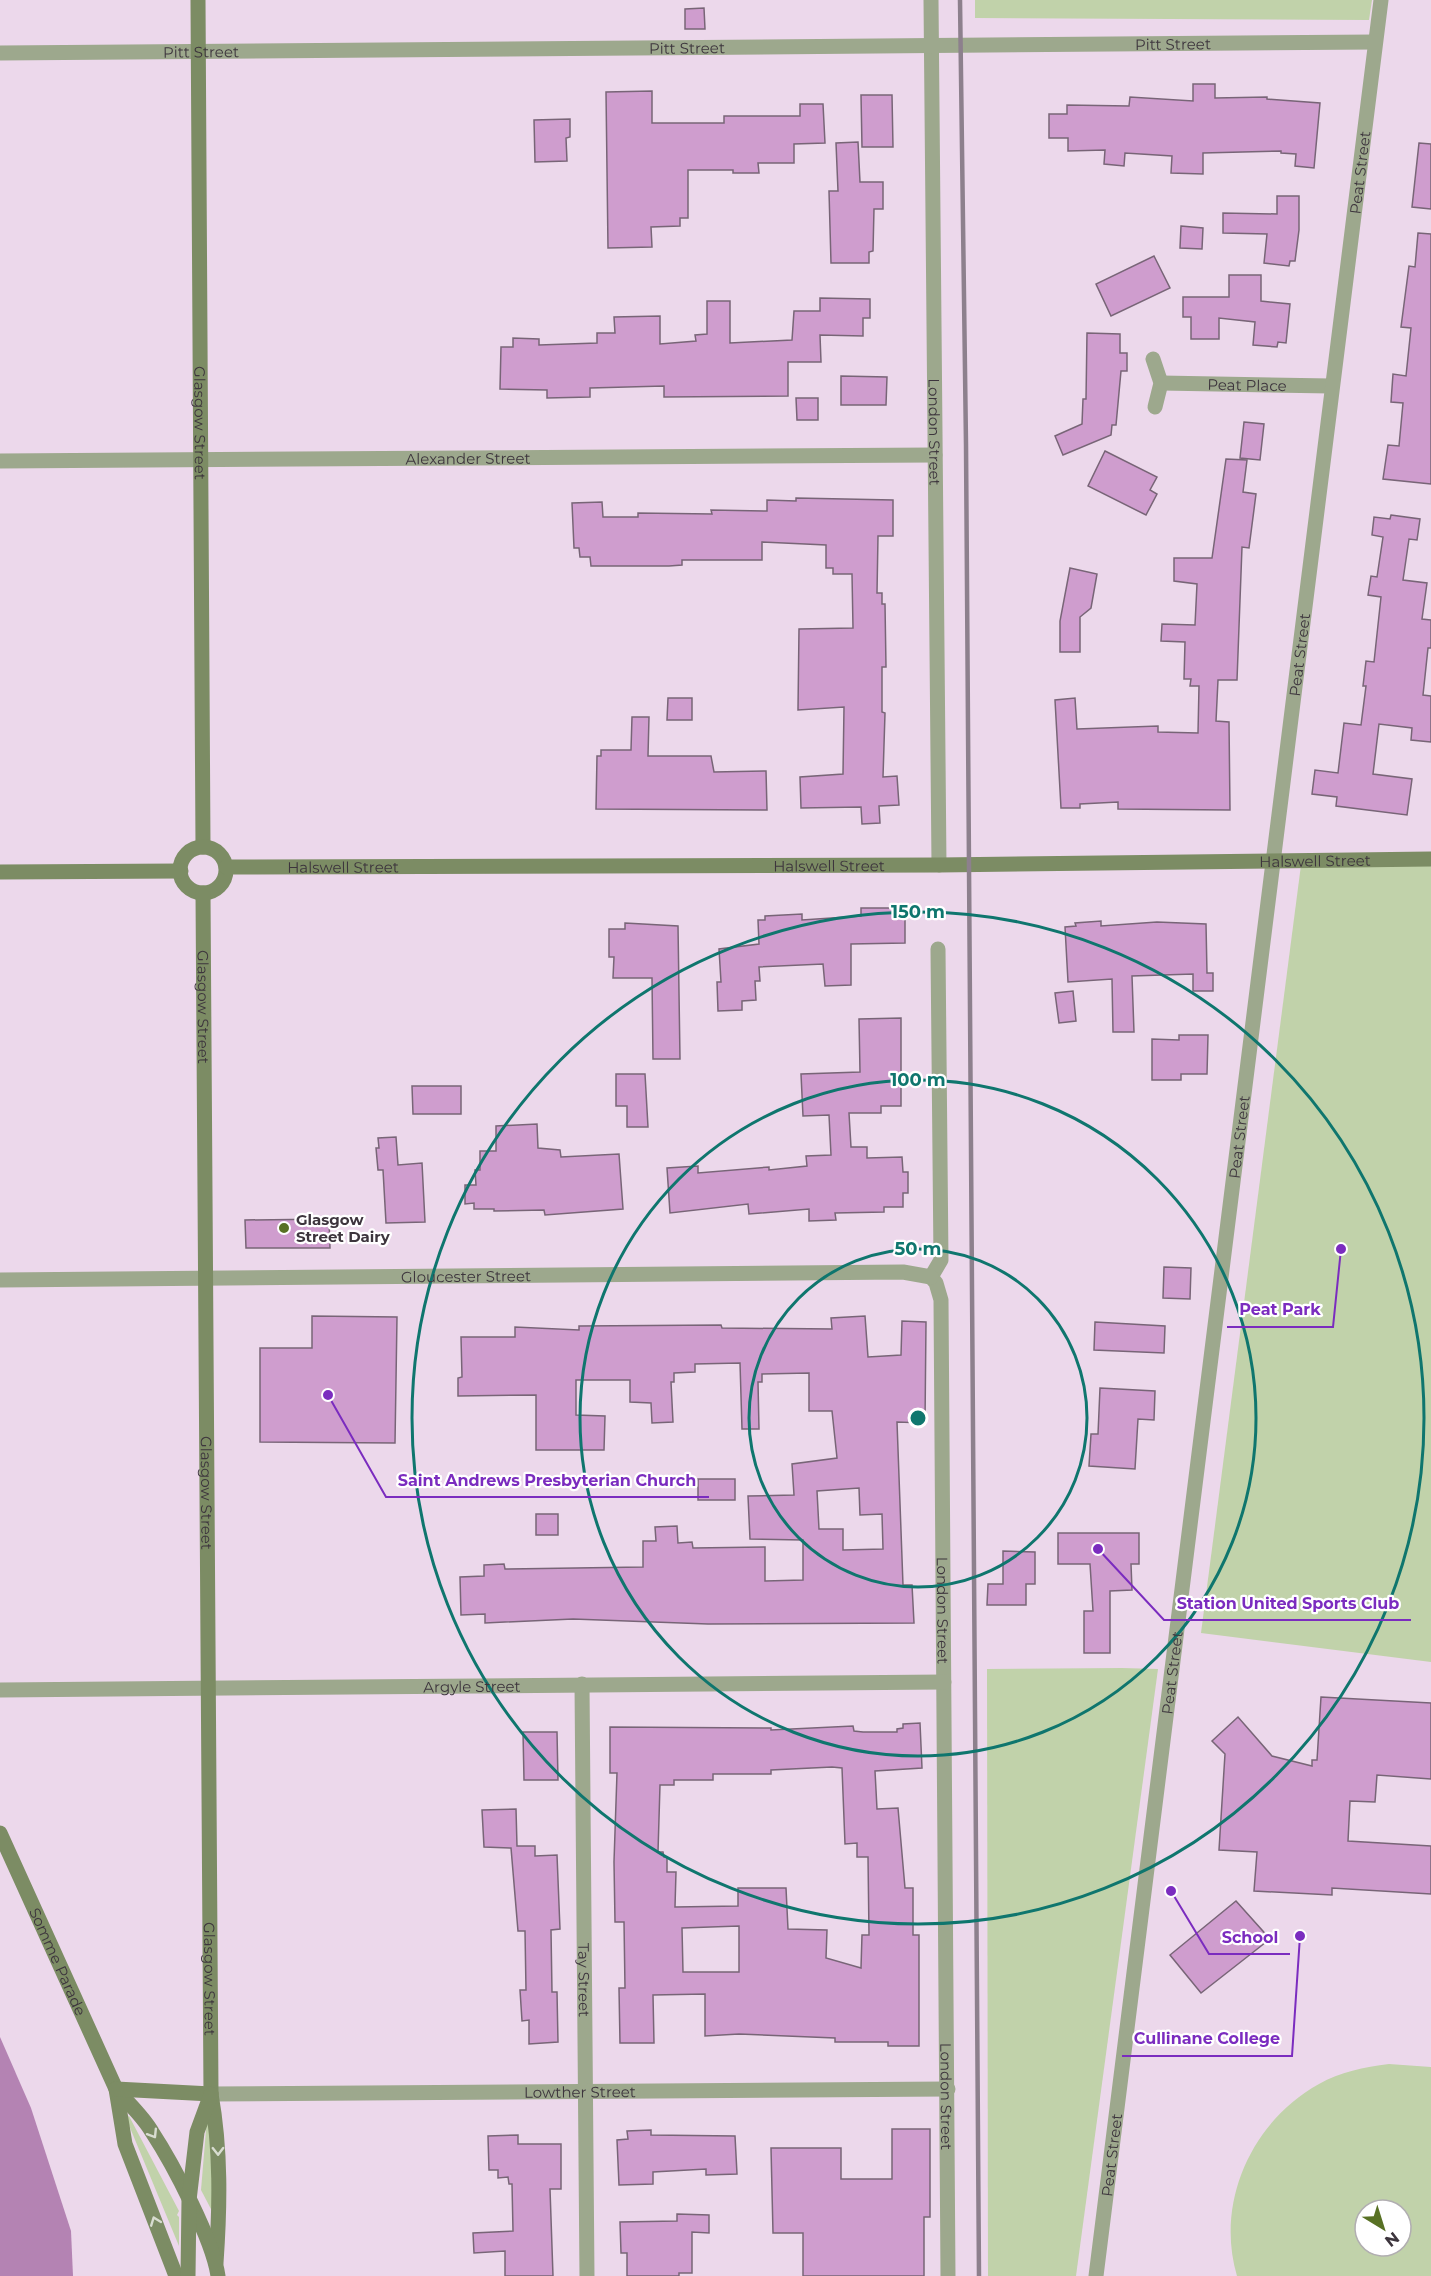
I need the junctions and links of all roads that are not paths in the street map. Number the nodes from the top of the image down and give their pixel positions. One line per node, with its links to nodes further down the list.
1 (198, 0): 6 (main road, Glasgow Street)
2 (931, 0): 5 (street, London Street)
3 (1380, 0): 4 (street, Peat Street)
4 (1375, 42): 5 (street, Pitt Street); 10 (street, Peat Street)
5 (931, 45): 6 (street, Pitt Street); 12 (street, London Street)
6 (198, 51): 7 (street, Pitt Street); 14 (main road, Glasgow Street)
7 (0, 53)
8 (1153, 358): 9 (street)
9 (1161, 383): 10 (street, Peat Place); 11 (street)
10 (1331, 386): 17 (street, Peat Street)
11 (1155, 407)
12 (935, 455): 14 (street, Alexander Street); 18 (street, London Street)
13 (0, 461): 14 (street, Alexander Street)
14 (201, 461): 15 (main road, Glasgow Street)
15 (203, 847): 19 (main road); 20 (main road)
16 (1431, 859): 17 (main road, Halswell Street)
17 (1273, 860): 18 (main road, Halswell Street); 42 (street, Peat Street)
18 (939, 865): 19 (main road, Halswell Street)
19 (226, 867): 22 (main road)
20 (181, 871): 21 (main road); 22 (main road)
21 (0, 872)
22 (203, 893): 25 (main road, Glasgow Street)
23 (938, 949): 24 (street)
24 (931, 1277): 25 (street, Gloucester Street); 27 (street, London Street)
25 (206, 1279): 26 (street, Gloucester Street); 29 (main road, Glasgow Street)
26 (0, 1280)
27 (944, 1682): 28 (street, Argyle Street); 33 (street, London Street)
28 (582, 1684): 29 (street, Argyle Street); 34 (street, Tay Street)
29 (209, 1688): 30 (street, Argyle Street); 35 (main road, Glasgow Street)
30 (0, 1690)
31 (0, 1833): 32 (main road, Somme Parade)
32 (116, 2089): 35 (main road); 36 (main road, Somme Parade, one-way to 36); 38 (main road, Somme Parade, one-way to 32)
33 (948, 2089): 34 (street, Lowther Street); 41 (street, London Street)
34 (587, 2093): 35 (street, Lowther Street); 40 (street, Tay Street)
35 (211, 2094): 36 (main road, Glasgow Street); 37 (main road, Glasgow Street, one-way to 37)
36 (189, 2200): 37 (main road, Somme Parade); 39 (main road, Glasgow Street)
37 (217, 2270)
38 (176, 2276)
39 (188, 2276)
40 (587, 2276)
41 (948, 2276)
42 (1096, 2276)

